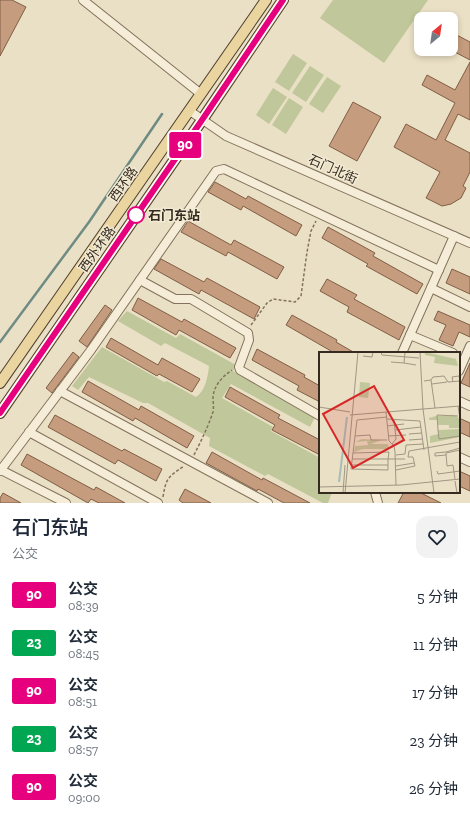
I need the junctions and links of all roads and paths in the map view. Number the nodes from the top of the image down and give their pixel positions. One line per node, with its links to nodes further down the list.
1 (83, 0): 4 (street)
2 (266, 0): 4 (main road, 西环路)
3 (283, 0): 6 (main road, 西外环路)
4 (201, 94): 5 (main road, 西环路)
5 (190, 111): 6 (street, 石门北街); 22 (main road, 西环路)
6 (202, 120): 8 (street, 石门北街); 26 (main road, 西外环路)
7 (320, 214): 10 (street); 11 (street); 14 (path)
8 (454, 236): 9 (street, 石门北街); 10 (street)
9 (470, 243)
10 (439, 270): 12 (street)
11 (140, 280): 14 (street); 23 (street)
12 (431, 288): 13 (street); 15 (street)
13 (470, 307)
14 (248, 333): 20 (street)
15 (410, 335): 17 (street); 18 (street)
16 (470, 346): 19 (street)
17 (402, 352)
18 (451, 352)
19 (465, 358): 21 (street)
20 (239, 367): 27 (street); 30 (path)
21 (460, 369)
22 (0, 383)
23 (60, 391): 28 (street); 30 (street)
24 (460, 401): 25 (street)
25 (470, 406)
26 (0, 413)
27 (319, 415)
28 (29, 432): 32 (street); 35 (street)
29 (460, 457): 31 (street)
30 (191, 461): 36 (path); 37 (street)
31 (470, 462)
32 (0, 470): 34 (street)
33 (375, 493): 38 (street)
34 (66, 503)
35 (158, 503)
36 (162, 503)
37 (268, 503)
38 (378, 503)

